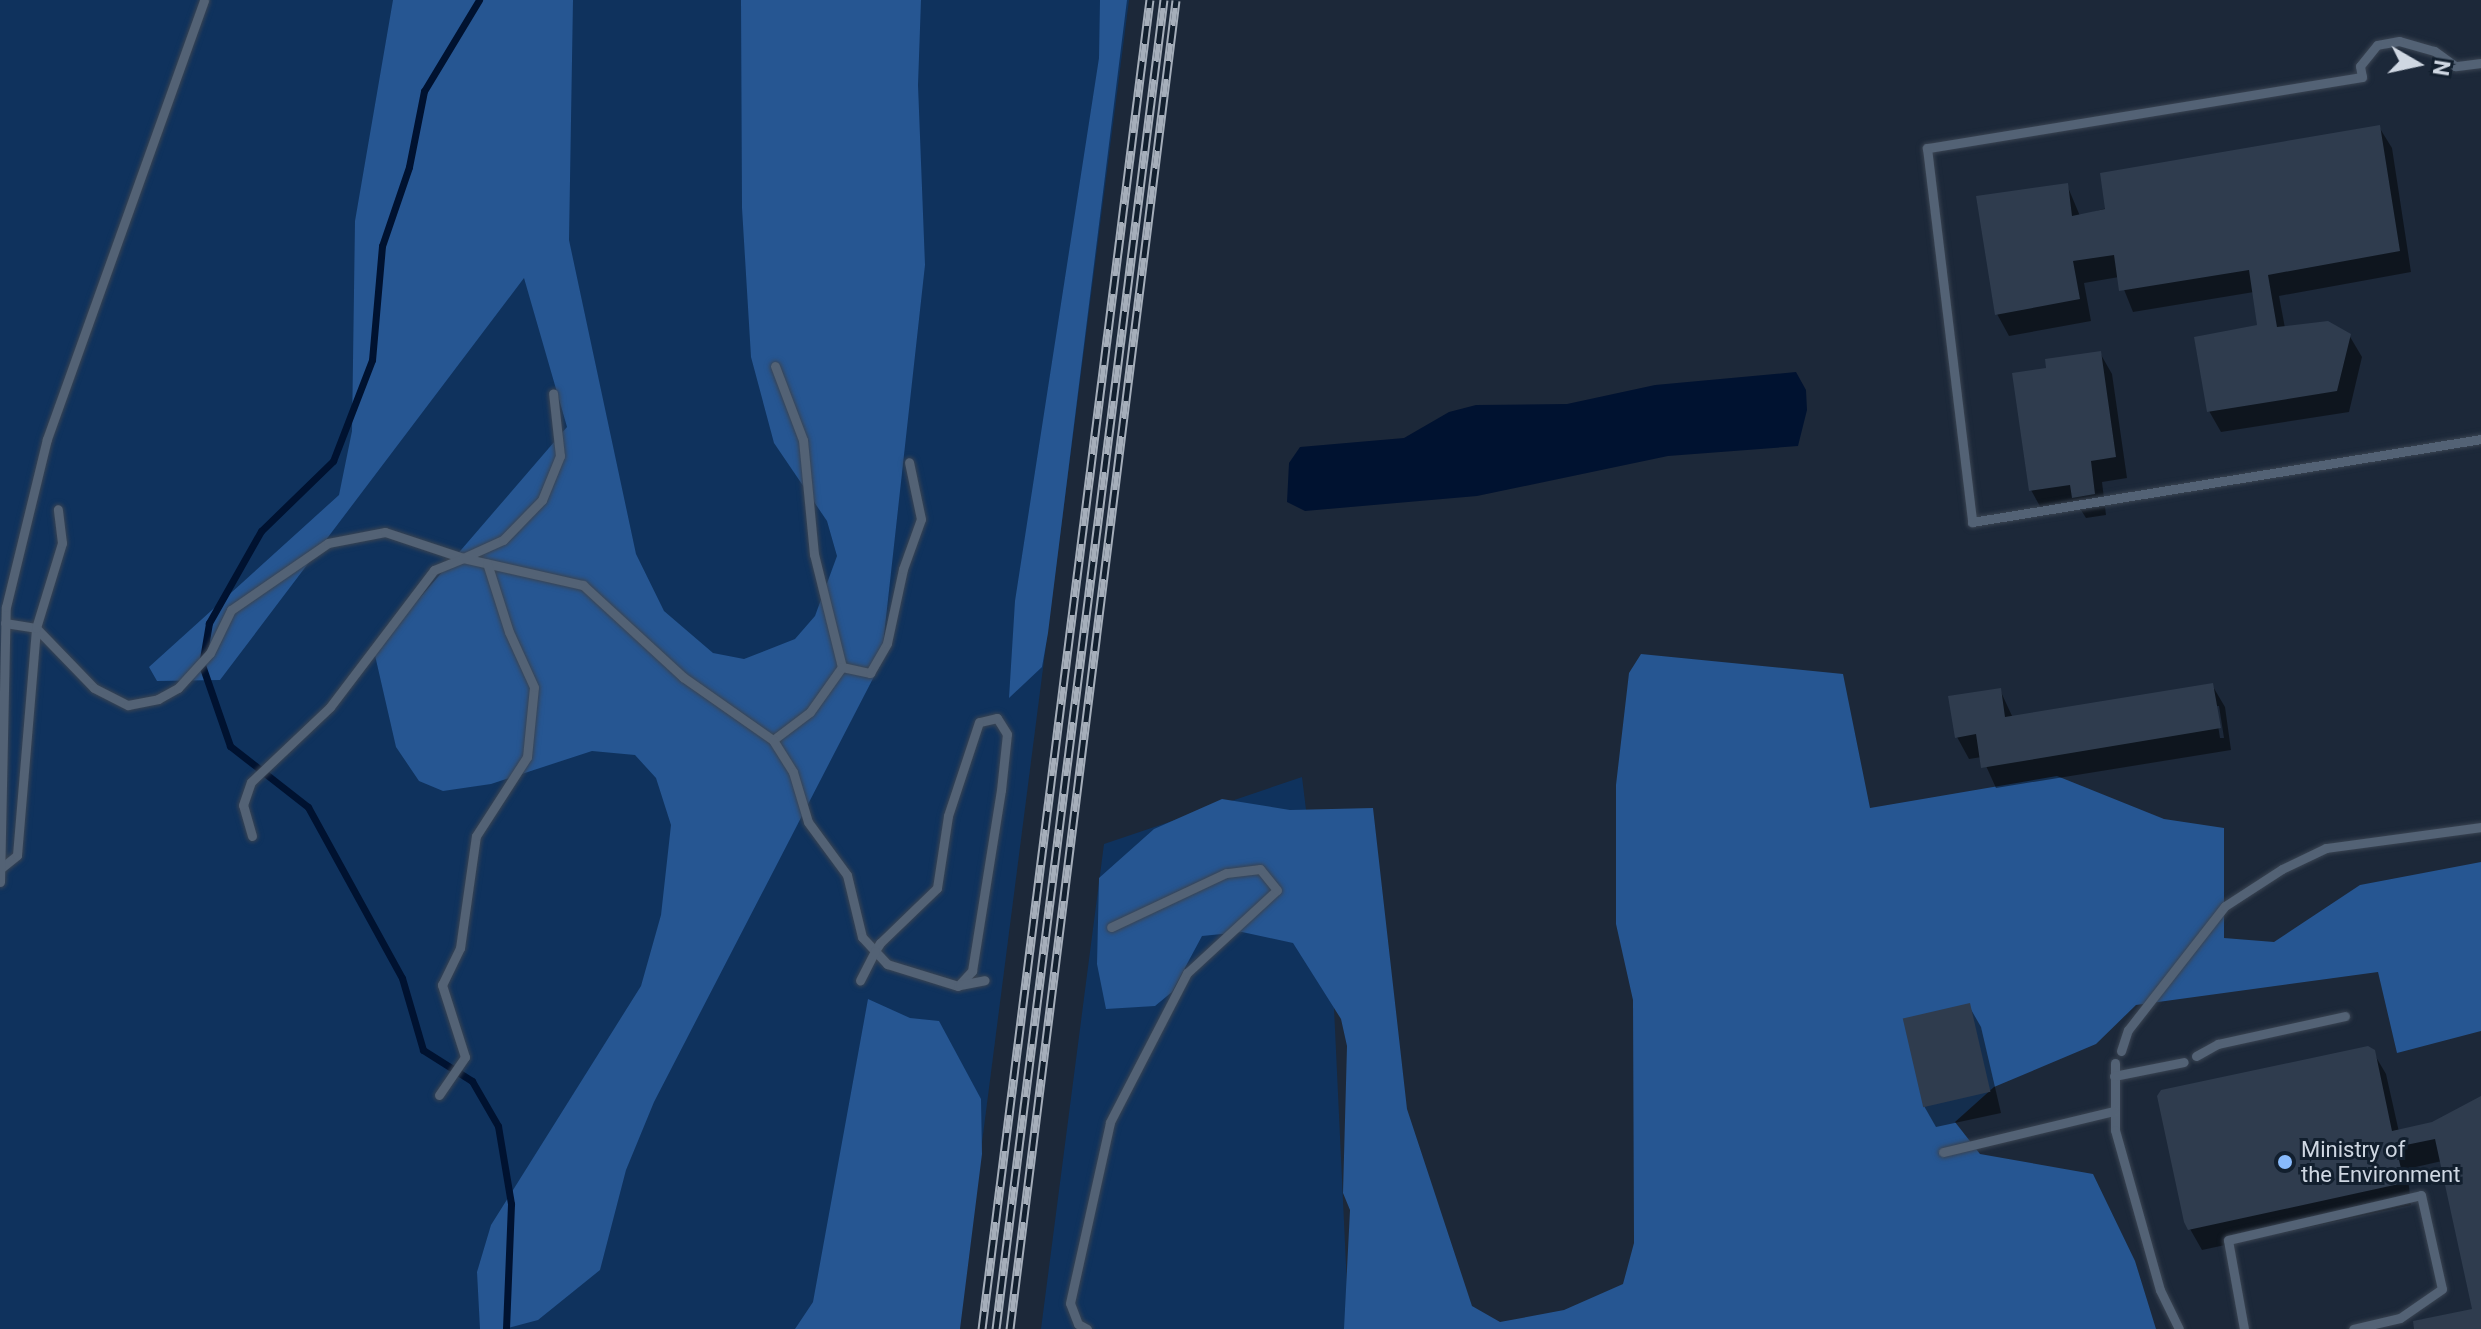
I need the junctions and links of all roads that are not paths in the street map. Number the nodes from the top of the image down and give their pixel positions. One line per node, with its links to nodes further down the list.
1 (204, 0): 10 (lane)
2 (2481, 63): 5 (lane)
3 (775, 366): 12 (lane)
4 (553, 393): 8 (lane)
5 (2481, 439)
6 (909, 462): 12 (lane)
7 (58, 509): 11 (lane)
8 (463, 558): 9 (lane); 11 (lane); 15 (lane)
9 (487, 563): 13 (lane); 29 (lane)
10 (5, 623): 11 (lane); 16 (lane)
11 (36, 628): 16 (lane)
12 (842, 667): 13 (lane)
13 (773, 740): 19 (lane)
14 (2481, 827): 24 (lane)
15 (252, 836)
16 (0, 869): 17 (lane)
17 (0, 882)
18 (1111, 927): 32 (lane)
19 (875, 951): 20 (lane); 22 (lane); 22 (lane)
20 (860, 980)
21 (985, 980): 22 (lane)
22 (958, 986)
23 (2345, 1016): 25 (lane)
24 (2121, 1051)
25 (2196, 1056)
26 (2184, 1062): 28 (lane)
27 (2115, 1063): 28 (lane)
28 (2114, 1076): 30 (lane)
29 (439, 1095)
30 (2114, 1111): 31 (lane); 33 (lane)
31 (1943, 1152)
32 (1087, 1329)
33 (2179, 1329)
34 (2244, 1329): 35 (lane)
35 (2353, 1329)

